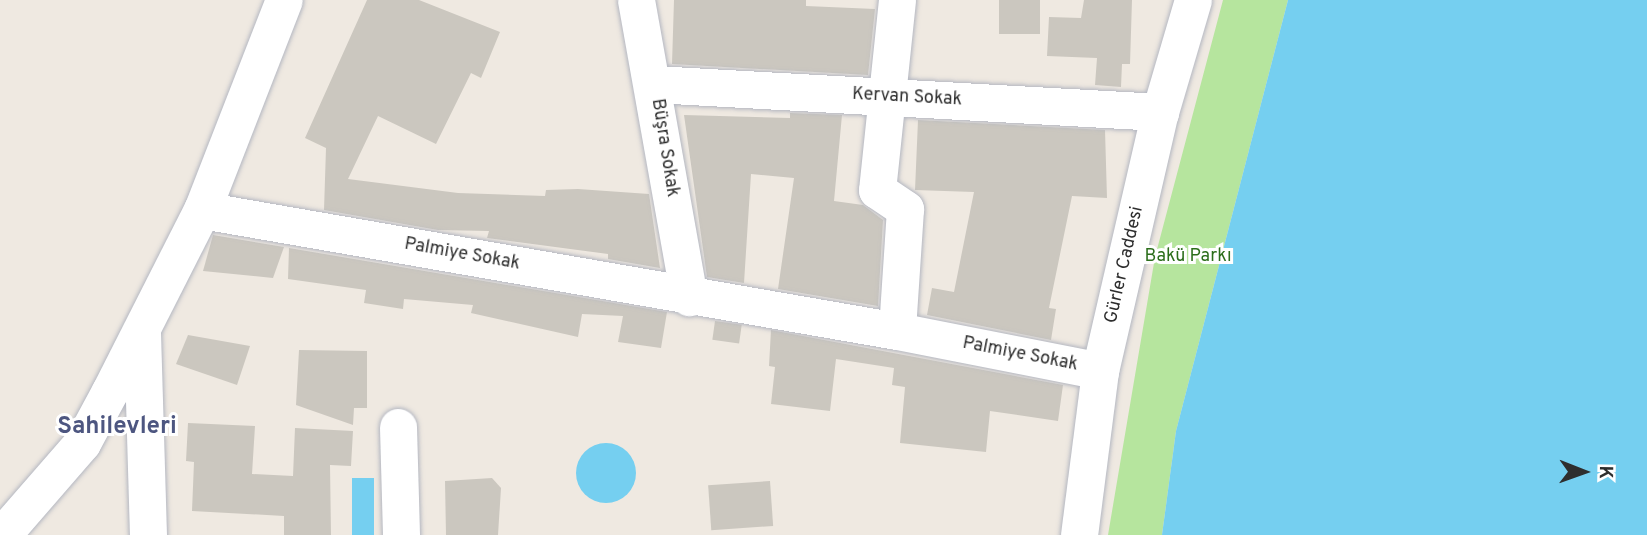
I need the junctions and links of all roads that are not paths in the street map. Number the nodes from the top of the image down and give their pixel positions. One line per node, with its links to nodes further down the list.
1 (284, 0): 8 (street)
2 (636, 0): 5 (street, Büşra Sokak)
3 (897, 0): 6 (street)
4 (1193, 0): 7 (street, Gürler Caddesi)
5 (654, 84): 6 (street, Kervan Sokak); 9 (street, Büşra Sokak)
6 (884, 96): 7 (street, Kervan Sokak); 11 (street)
7 (1160, 113): 12 (street, Gürler Caddesi)
8 (202, 211): 9 (street, Palmiye Sokak); 10 (street)
9 (689, 297): 11 (street, Palmiye Sokak)
10 (142, 327): 14 (street); 15 (street)
11 (897, 331): 12 (street, Palmiye Sokak)
12 (1100, 371): 17 (street, Gürler Caddesi)
13 (398, 427): 16 (street)
14 (2, 535)
15 (148, 535)
16 (401, 535)
17 (1079, 535)

